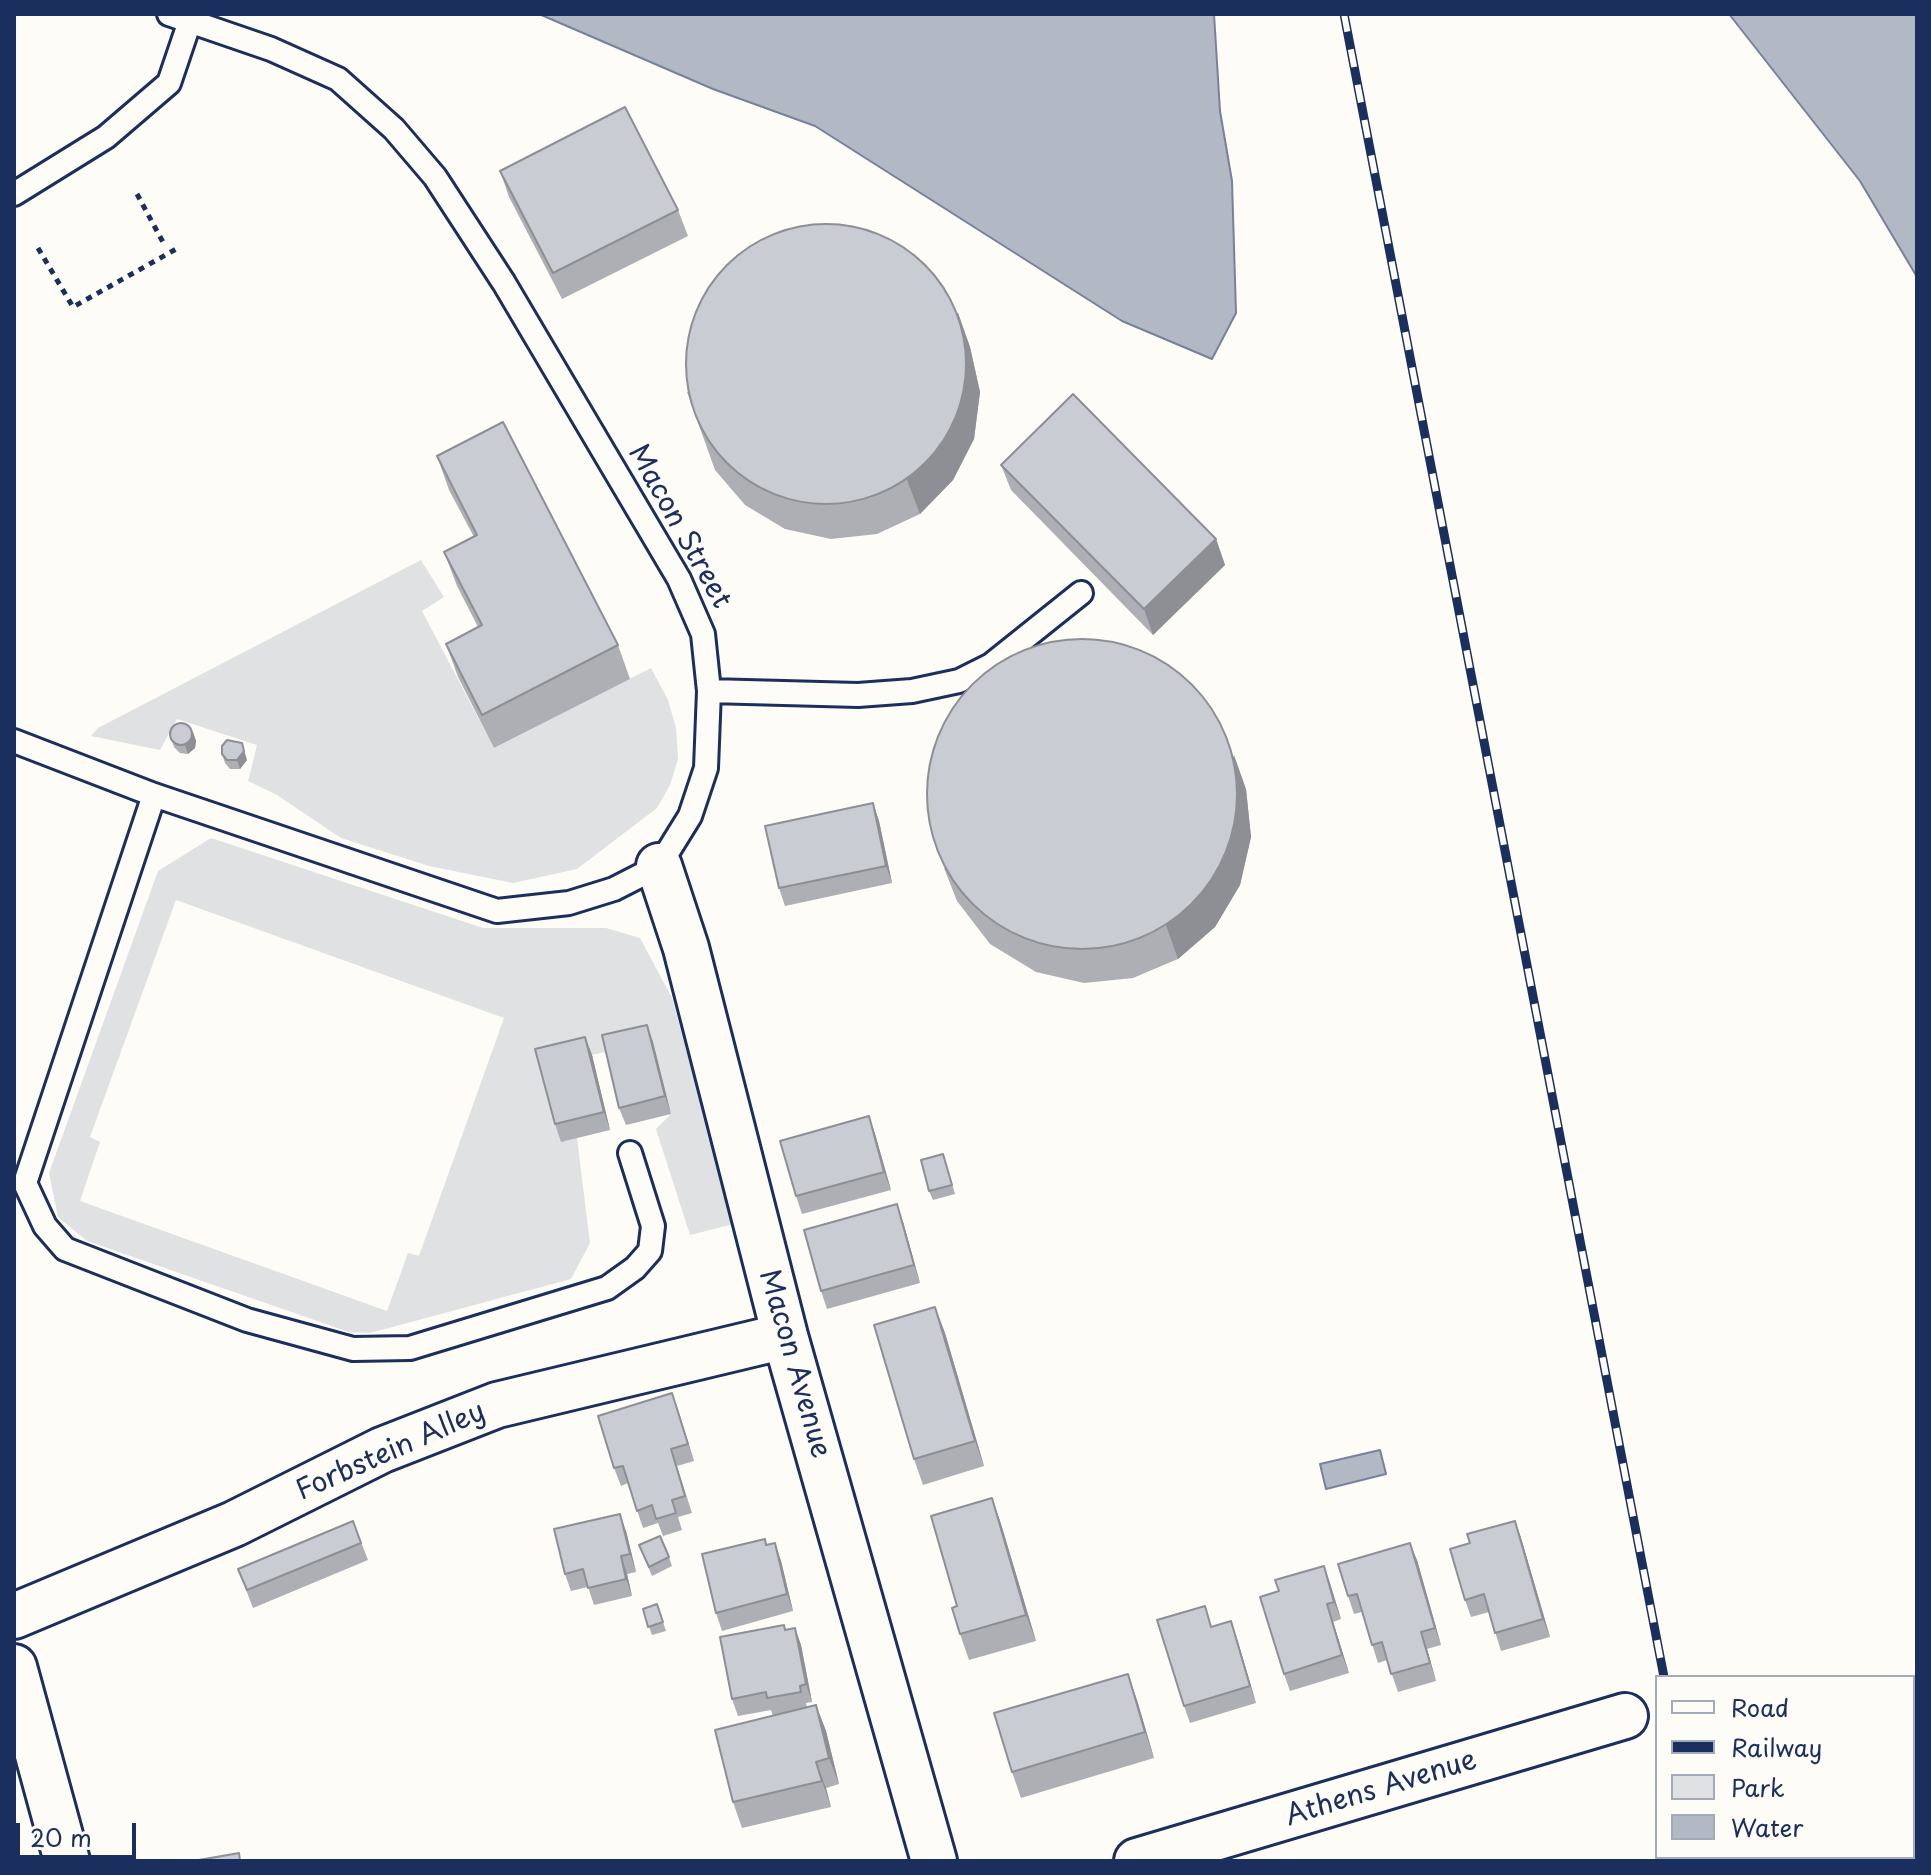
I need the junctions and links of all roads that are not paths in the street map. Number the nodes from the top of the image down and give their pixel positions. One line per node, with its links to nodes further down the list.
1 (179, 18): 2 (lane); 4 (lane, Macon Street)
2 (14, 194)
3 (1081, 593): 4 (lane)
4 (709, 691): 7 (lane, Macon Street)
5 (14, 741): 6 (lane)
6 (154, 795): 7 (lane); 8 (lane)
7 (659, 866): 9 (street, Macon Avenue)
8 (630, 1153)
9 (785, 1336): 10 (street, Forbstein Alley); 14 (street, Macon Avenue)
10 (14, 1616)
11 (14, 1667): 13 (street)
12 (1625, 1716): 15 (street, Athens Avenue)
13 (67, 1861)
14 (934, 1861)
15 (1137, 1861)

